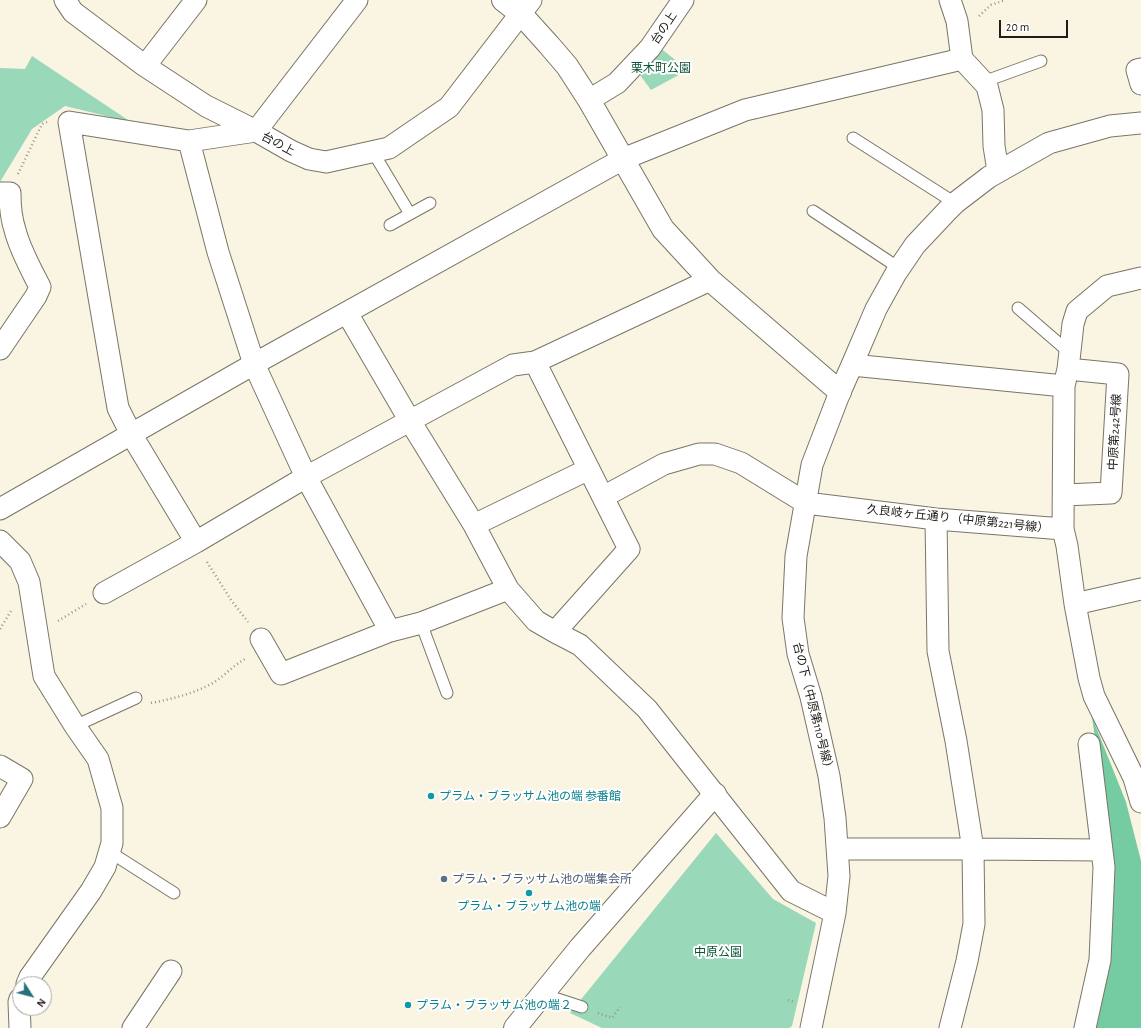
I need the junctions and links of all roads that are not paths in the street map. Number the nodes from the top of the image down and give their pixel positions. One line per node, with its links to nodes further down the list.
1 (65, 0): 10 (street)
2 (196, 0): 10 (street)
3 (357, 0): 16 (street)
4 (503, 0): 7 (street)
5 (683, 0): 14 (street, 台の上)
6 (950, 0): 8 (street)
7 (526, 7): 14 (street); 19 (street, 台の上)
8 (962, 59): 12 (street); 20 (street)
9 (1041, 61): 12 (lane)
10 (145, 66): 16 (street)
11 (1141, 69): 13 (street)
12 (983, 82): 21 (street)
13 (1141, 84)
14 (589, 100): 20 (street)
15 (1141, 123): 21 (street, 台の下（中原第110号線）)
16 (256, 131): 18 (street, 台の上); 19 (street, 台の上)
17 (853, 138): 23 (lane)
18 (189, 141): 35 (street); 40 (street, 台の上)
19 (373, 152): 26 (lane)
20 (624, 159): 30 (street); 32 (street)
21 (998, 171): 23 (street, 台の下（中原第110号線）)
22 (5, 193): 33 (street)
23 (955, 203): 28 (street, 台の下（中原第110号線）)
24 (430, 204): 26 (lane)
25 (813, 211): 28 (lane)
26 (410, 214): 27 (lane)
27 (390, 225)
28 (899, 268): 36 (street, 台の下（中原第110号線）)
29 (1141, 278): 37 (street)
30 (710, 280): 34 (street); 38 (street)
31 (1018, 308): 37 (lane)
32 (347, 313): 35 (street); 39 (street)
33 (0, 349)
34 (535, 362): 39 (street); 41 (street)
35 (254, 364): 40 (street); 42 (street)
36 (852, 365): 37 (street); 38 (street, 台の下（中原第110号線）)
37 (1068, 369): 43 (street); 43 (street, 中原第242号線)
38 (840, 392): 45 (street, 台の下（中原第110号線）)
39 (410, 421): 42 (street); 48 (street)
40 (131, 434): 46 (street); 51 (street)
41 (589, 469): 44 (street); 48 (street)
42 (306, 477): 51 (street); 59 (street)
43 (1064, 495): 49 (street)
44 (603, 497): 45 (street); 60 (street)
45 (806, 503): 47 (street, 久良岐ヶ丘通り（中原第221号線）); 70 (street, 台の下（中原第110号線）)
46 (0, 509)
47 (936, 519): 49 (street, 久良岐ヶ丘通り（中原第221号線）); 71 (street)
48 (474, 525): 53 (street)
49 (1063, 529): 57 (street, 久良岐ヶ丘通り（中原第221号線）)
50 (0, 541): 52 (street)
51 (196, 542): 55 (street)
52 (29, 582): 56 (street); 64 (street)
53 (508, 589): 58 (street); 60 (street)
54 (1141, 590): 57 (street)
55 (104, 593)
56 (18, 600)
57 (1075, 604): 68 (street, 久良岐ヶ丘通り（中原第221号線）)
58 (421, 623): 59 (street); 62 (lane)
59 (390, 631): 61 (street)
60 (554, 632): 67 (street)
61 (261, 639)
62 (447, 693)
63 (136, 698): 64 (lane)
64 (75, 726): 73 (street)
65 (1089, 744): 72 (street)
66 (0, 766): 69 (street)
67 (715, 794): 75 (street); 78 (street)
68 (1140, 794)
69 (0, 818)
70 (838, 849): 71 (street); 75 (street, 台の下（中原第110号線）)
71 (972, 849): 72 (street); 85 (street)
72 (1102, 850): 86 (street)
73 (110, 852): 74 (lane); 77 (street)
74 (174, 893)
75 (835, 913): 84 (street, 台の下（中原第110号線）)
76 (171, 971): 82 (street)
77 (31, 976)
78 (542, 994): 79 (lane); 83 (street)
79 (582, 1007)
80 (20, 1016): 81 (street)
81 (20, 1028)
82 (133, 1028)
83 (515, 1028)
84 (811, 1028)
85 (950, 1028)
86 (1085, 1028)

